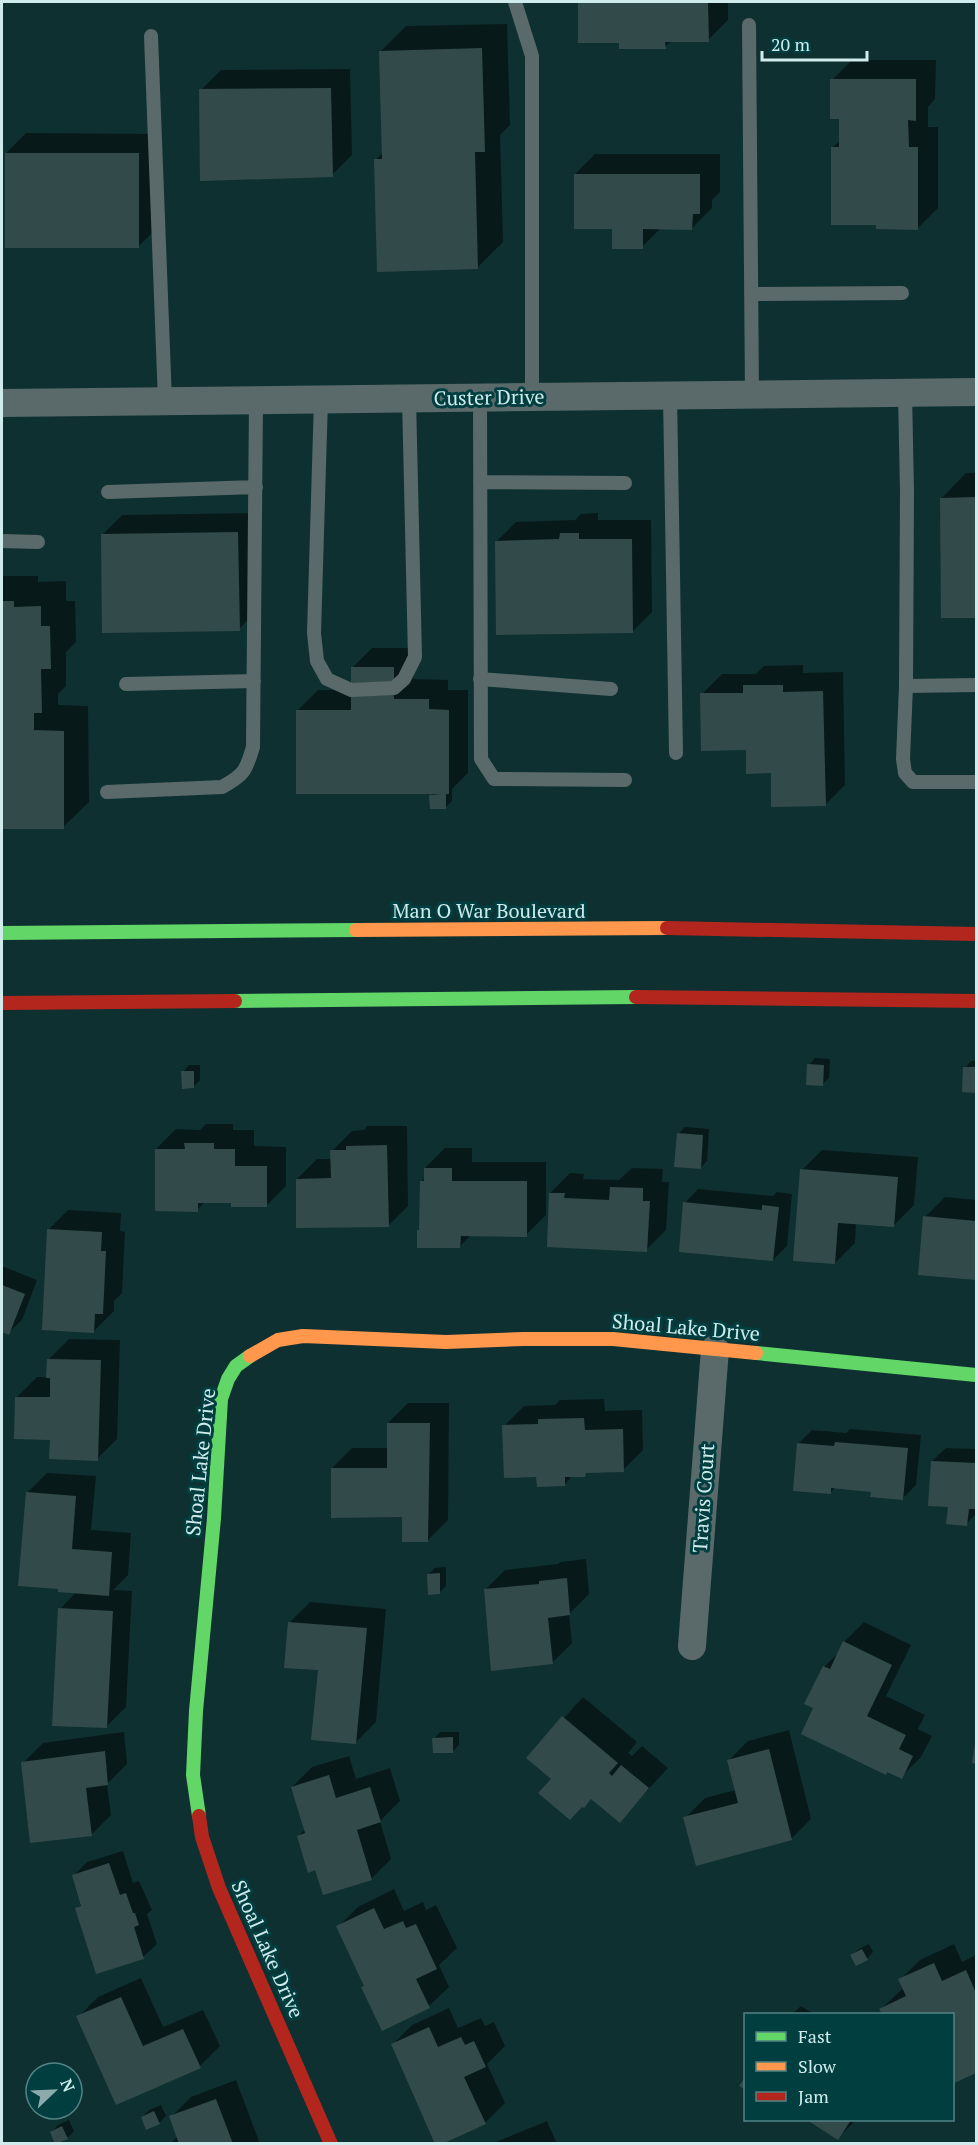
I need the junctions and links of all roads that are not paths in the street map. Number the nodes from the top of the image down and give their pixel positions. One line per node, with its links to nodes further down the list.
1 (515, 2): 11 (lane)
2 (749, 25): 5 (lane)
3 (151, 36): 15 (lane)
4 (902, 293): 5 (lane)
5 (751, 294): 8 (lane)
6 (905, 392): 7 (street, Custer Drive); 8 (street, Custer Drive); 27 (lane)
7 (976, 392)
8 (752, 394): 9 (street, Custer Drive)
9 (670, 395): 11 (street, Custer Drive); 29 (lane)
10 (480, 397): 11 (street, Custer Drive); 12 (street, Custer Drive); 17 (lane)
11 (532, 397)
12 (409, 398): 13 (street, Custer Drive); 13 (lane)
13 (321, 399): 14 (street, Custer Drive)
14 (256, 400): 15 (street, Custer Drive); 19 (lane)
15 (165, 401): 16 (street, Custer Drive)
16 (2, 403)
17 (480, 482): 18 (lane); 23 (lane)
18 (625, 483)
19 (256, 487): 20 (lane); 24 (lane)
20 (108, 492)
21 (2, 541): 22 (lane)
22 (38, 542)
23 (480, 680): 28 (lane); 30 (lane)
24 (254, 681): 25 (lane); 32 (lane)
25 (126, 684)
26 (976, 685): 27 (lane)
27 (906, 686): 31 (lane)
28 (611, 689)
29 (676, 753)
30 (625, 780)
31 (976, 782)
32 (107, 792)
33 (2, 933): 34 (main road, Man O War Boulevard)
34 (976, 934)
35 (976, 1001): 36 (main road)
36 (2, 1003)
37 (715, 1349): 38 (main road, Shoal Lake Drive); 39 (street, Travis Court); 40 (main road, Shoal Lake Drive)
38 (976, 1375)
39 (692, 1646)
40 (331, 2144)

